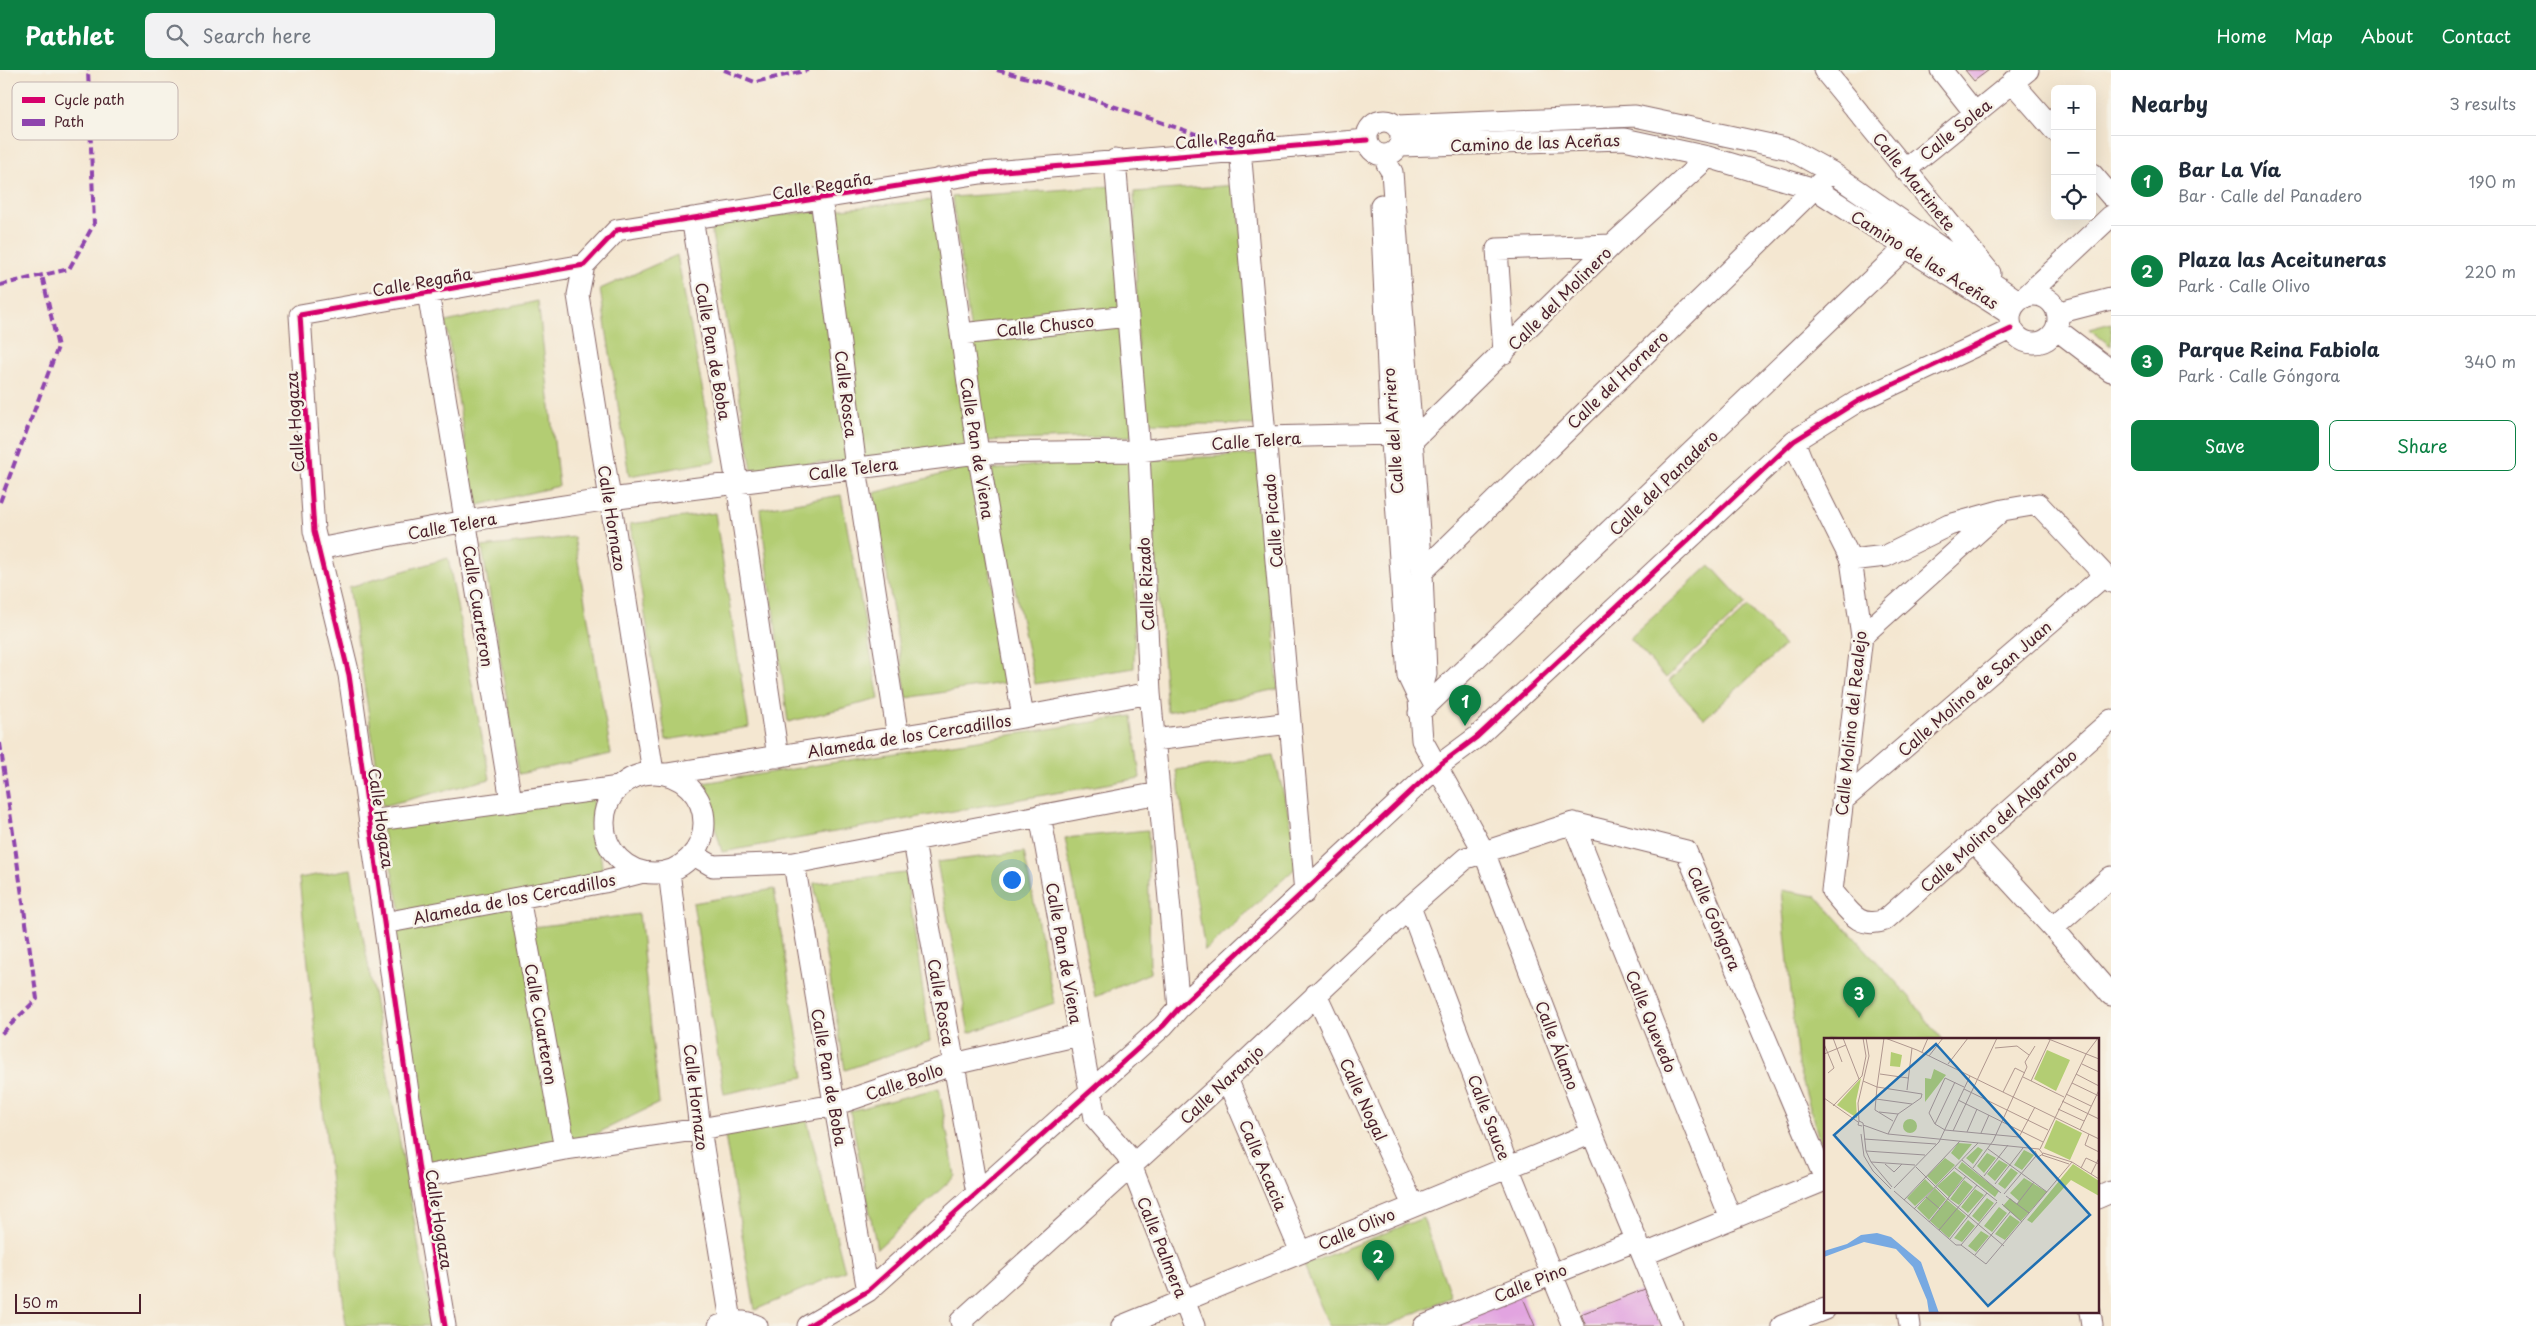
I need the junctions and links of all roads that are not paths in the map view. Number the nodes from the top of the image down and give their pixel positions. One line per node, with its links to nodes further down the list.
1 (1824, 70): 11 (street, Calle Martinete)
2 (1941, 70): 4 (street)
3 (2020, 76): 4 (street, Calle Solea); 5 (street)
4 (1975, 112): 11 (street, Calle Solea)
5 (2054, 130)
6 (1367, 140): 7 (street); 7 (street); 8 (street, Calle Regaña)
7 (1392, 148): 9 (street, Camino de las Aceñas); 12 (street); 32 (street, Calle del Arriero); 34 (street, Calle del Arriero)
8 (1240, 149): 10 (street, Calle Regaña); 33 (street, Calle Picado)
9 (1708, 157): 15 (street, Camino de las Aceñas); 20 (street, Calle del Molinero)
10 (1115, 160): 14 (street, Calle Regaña); 27 (street, Calle Rizado)
11 (1905, 170): 25 (street, Calle Martinete)
12 (1831, 172): 15 (street); 25 (street)
13 (2093, 175): 16 (street)
14 (940, 179): 17 (street, Calle Regaña); 29 (street, Calle Pan de Viena)
15 (1815, 188): 21 (street, Camino de las Aceñas); 45 (street, Calle del Hornero)
16 (2111, 196)
17 (821, 198): 19 (street, Calle Regaña); 38 (street, Calle Rosca)
18 (2111, 216): 25 (street)
19 (692, 218): 22 (street, Calle Regaña); 39 (street, Calle Pan de Boba)
20 (1612, 245): 30 (street, Calle del Molinero); 30 (street)
21 (1905, 248): 25 (street, Camino de las Aceñas); 49 (street, Calle del Panadero)
22 (584, 265): 23 (street, Calle Regaña); 40 (street, Calle Hornazo)
23 (428, 292): 26 (street, Calle Regaña); 42 (street, Calle Cuarteron)
24 (2111, 299): 28 (street)
25 (2014, 306): 28 (street); 28 (street); 35 (street)
26 (300, 315): 43 (street, Calle Hogaza)
27 (1128, 316): 29 (street, Calle Chusco); 36 (street, Calle Rizado)
28 (2057, 321): 31 (street)
29 (961, 334): 37 (street, Calle Pan de Viena)
30 (1504, 353): 34 (street, Calle del Molinero)
31 (2111, 371)
32 (1392, 434): 33 (street, Calle Telera); 49 (street, Calle del Arriero)
33 (1265, 438): 36 (street, Calle Telera); 52 (street, Calle Picado)
34 (1412, 441): 45 (street, Calle del Arriero)
35 (1794, 441): 44 (street, Calle Molino del Realejo); 56 (street)
36 (1139, 451): 37 (street, Calle Telera); 48 (street, Calle Rizado)
37 (978, 452): 38 (street, Calle Telera); 50 (street, Calle Pan de Viena)
38 (856, 468): 39 (street, Calle Telera); 53 (street, Calle Rosca)
39 (737, 483): 40 (street, Calle Telera); 55 (street, Calle Pan de Boba)
40 (610, 499): 42 (street, Calle Telera); 57 (street, Calle Hornazo)
41 (2003, 510): 44 (street); 46 (street); 47 (street)
42 (466, 521): 43 (street, Calle Telera); 60 (street, Calle Cuarteron)
43 (318, 549): 63 (street, Calle Hogaza)
44 (1851, 560): 47 (street, Calle Molino del Realejo)
45 (1422, 572): 49 (street, Calle del Arriero)
46 (2108, 578): 61 (street, Calle Molino de San Juan)
47 (1862, 636): 61 (street, Calle Molino del Realejo)
48 (1150, 693): 50 (street, Alameda de los Cercadillos); 54 (street, Calle Rizado)
49 (1419, 706): 56 (street, Calle del Arriero)
50 (1023, 717): 53 (street, Alameda de los Cercadillos)
51 (2111, 720): 65 (street, Calle Molino del Algarrobo)
52 (1290, 722): 54 (street); 73 (street, Calle Picado)
53 (898, 737): 55 (street, Alameda de los Cercadillos)
54 (1154, 740): 59 (street, Calle Rizado)
55 (778, 757): 57 (street, Alameda de los Cercadillos)
56 (1438, 766): 67 (street, Calle Álamo); 73 (street)
57 (660, 773): 58 (street); 68 (street)
58 (618, 787): 60 (street); 71 (street)
59 (1159, 793): 62 (street); 81 (street, Calle Rizado)
60 (512, 801): 63 (street)
61 (1842, 801): 76 (street, Calle Molino del Realejo)
62 (1040, 815): 66 (street); 82 (street, Calle Pan de Viena)
63 (370, 821): 77 (street, Calle Hogaza)
64 (1573, 823): 67 (street); 93 (street, Calle Góngora); 99 (street, Calle Quevedo)
65 (1973, 841): 76 (street, Calle Molino del Algarrobo); 78 (street)
66 (914, 842): 69 (street); 83 (street, Calle Rosca)
67 (1484, 852): 75 (street, Calle Naranjo); 88 (street, Calle Álamo)
68 (694, 855): 69 (street); 70 (street)
69 (794, 863): 86 (street, Calle Pan de Boba)
70 (669, 871): 71 (street); 87 (street, Calle Hornazo)
71 (643, 872): 74 (street, Alameda de los Cercadillos)
72 (2111, 877): 78 (street)
73 (1305, 893): 81 (street)
74 (519, 898): 77 (street, Alameda de los Cercadillos); 89 (street, Calle Cuarteron)
75 (1410, 906): 79 (street, Calle Naranjo); 90 (street, Calle Sauce)
76 (1885, 920)
77 (384, 923): 92 (street, Calle Hogaza)
78 (2053, 928): 80 (street)
79 (1316, 994): 84 (street, Calle Naranjo); 98 (street, Calle Nogal)
80 (2111, 995)
81 (1179, 1008): 85 (street)
82 (1079, 1035): 83 (street, Calle Bollo); 85 (street, Calle Pan de Viena)
83 (954, 1064): 86 (street, Calle Bollo); 96 (street, Calle Rosca)
84 (1227, 1079): 91 (street, Calle Naranjo); 101 (street, Calle Acacia)
85 (1089, 1091): 91 (street, Calle Pan de Viena); 96 (street)
86 (834, 1105): 87 (street, Calle Bollo); 103 (street, Calle Pan de Boba)
87 (700, 1129): 89 (street, Calle Bollo); 106 (street, Calle Hornazo)
88 (1592, 1133): 90 (street, Calle Olivo); 100 (street, Calle Álamo)
89 (565, 1149): 92 (street, Calle Bollo)
90 (1508, 1167): 98 (street, Calle Olivo); 102 (street, Calle Sauce)
91 (1131, 1168): 104 (street, Calle Palmera); 107 (street, Calle Naranjo)
92 (420, 1177): 108 (street, Calle Hogaza)
93 (1824, 1177)
94 (1824, 1179): 99 (street, Calle Pino)
95 (2111, 1192): 97 (street)
96 (977, 1193): 103 (street)
97 (2098, 1198)
98 (1413, 1205): 101 (street, Calle Olivo)
99 (1731, 1219): 100 (street, Calle Pino)
100 (1640, 1247): 102 (street, Calle Pino); 115 (street, Calle Álamo)
101 (1301, 1252): 104 (street, Calle Olivo)
102 (1552, 1273): 113 (street, Calle Pino); 114 (street, Calle Sauce)
103 (868, 1291): 110 (street)
104 (1185, 1300): 111 (street, Calle Olivo); 112 (street, Calle Palmera)
105 (1824, 1309): 116 (street)
106 (725, 1324): 109 (street)
107 (962, 1324)
108 (445, 1326)
109 (757, 1326)
110 (808, 1326)
111 (1122, 1326)
112 (1194, 1326)
113 (1424, 1326)
114 (1573, 1326)
115 (1672, 1326)
116 (1782, 1326)

